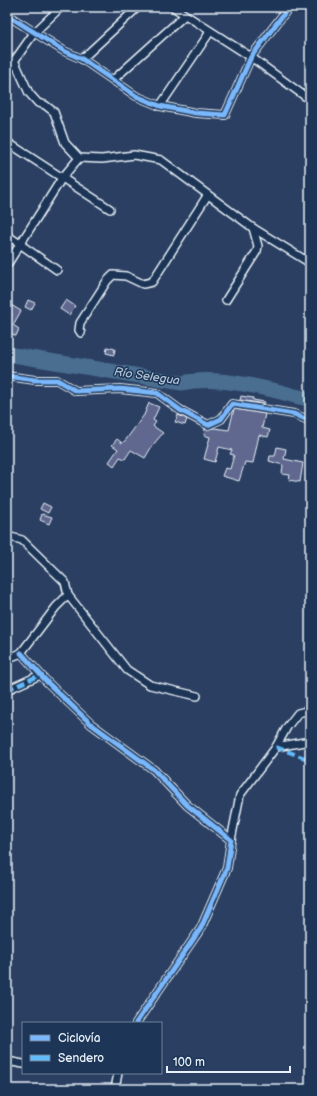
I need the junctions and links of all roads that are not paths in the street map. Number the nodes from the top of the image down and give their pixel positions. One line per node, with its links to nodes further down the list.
1 (61, 7): 8 (street)
2 (138, 7): 10 (street)
3 (172, 7): 6 (street)
4 (289, 7): 9 (street)
5 (7, 15): 8 (street)
6 (184, 16): 7 (street); 13 (street)
7 (210, 32): 9 (street); 15 (street)
8 (34, 33): 10 (street); 11 (street)
9 (251, 57): 14 (street); 15 (street)
10 (82, 59): 13 (street)
11 (14, 60): 12 (street); 17 (street)
12 (7, 71)
13 (114, 80): 15 (street)
14 (310, 100)
15 (160, 106)
16 (7, 142): 18 (street)
17 (79, 158): 18 (street); 19 (street)
18 (62, 178): 20 (street); 23 (street)
19 (207, 196): 21 (street); 28 (street)
20 (110, 209)
21 (253, 228): 24 (street); 27 (street)
22 (7, 235): 23 (street)
23 (21, 244): 25 (street); 26 (street)
24 (310, 263)
25 (7, 265)
26 (57, 270)
27 (226, 300)
28 (81, 333)
29 (7, 376): 30 (street)
30 (310, 421)
31 (7, 536): 32 (street)
32 (68, 595): 33 (street); 37 (street)
33 (21, 653): 34 (street); 35 (street)
34 (7, 659)
35 (40, 675): 36 (street); 41 (street)
36 (7, 690)
37 (197, 696)
38 (310, 710): 40 (street)
39 (310, 741): 40 (street)
40 (276, 748): 41 (street)
41 (231, 840): 42 (street)
42 (137, 1022)
43 (7, 1061): 44 (street)
44 (22, 1064)
45 (118, 1074): 46 (street)
46 (115, 1089)

